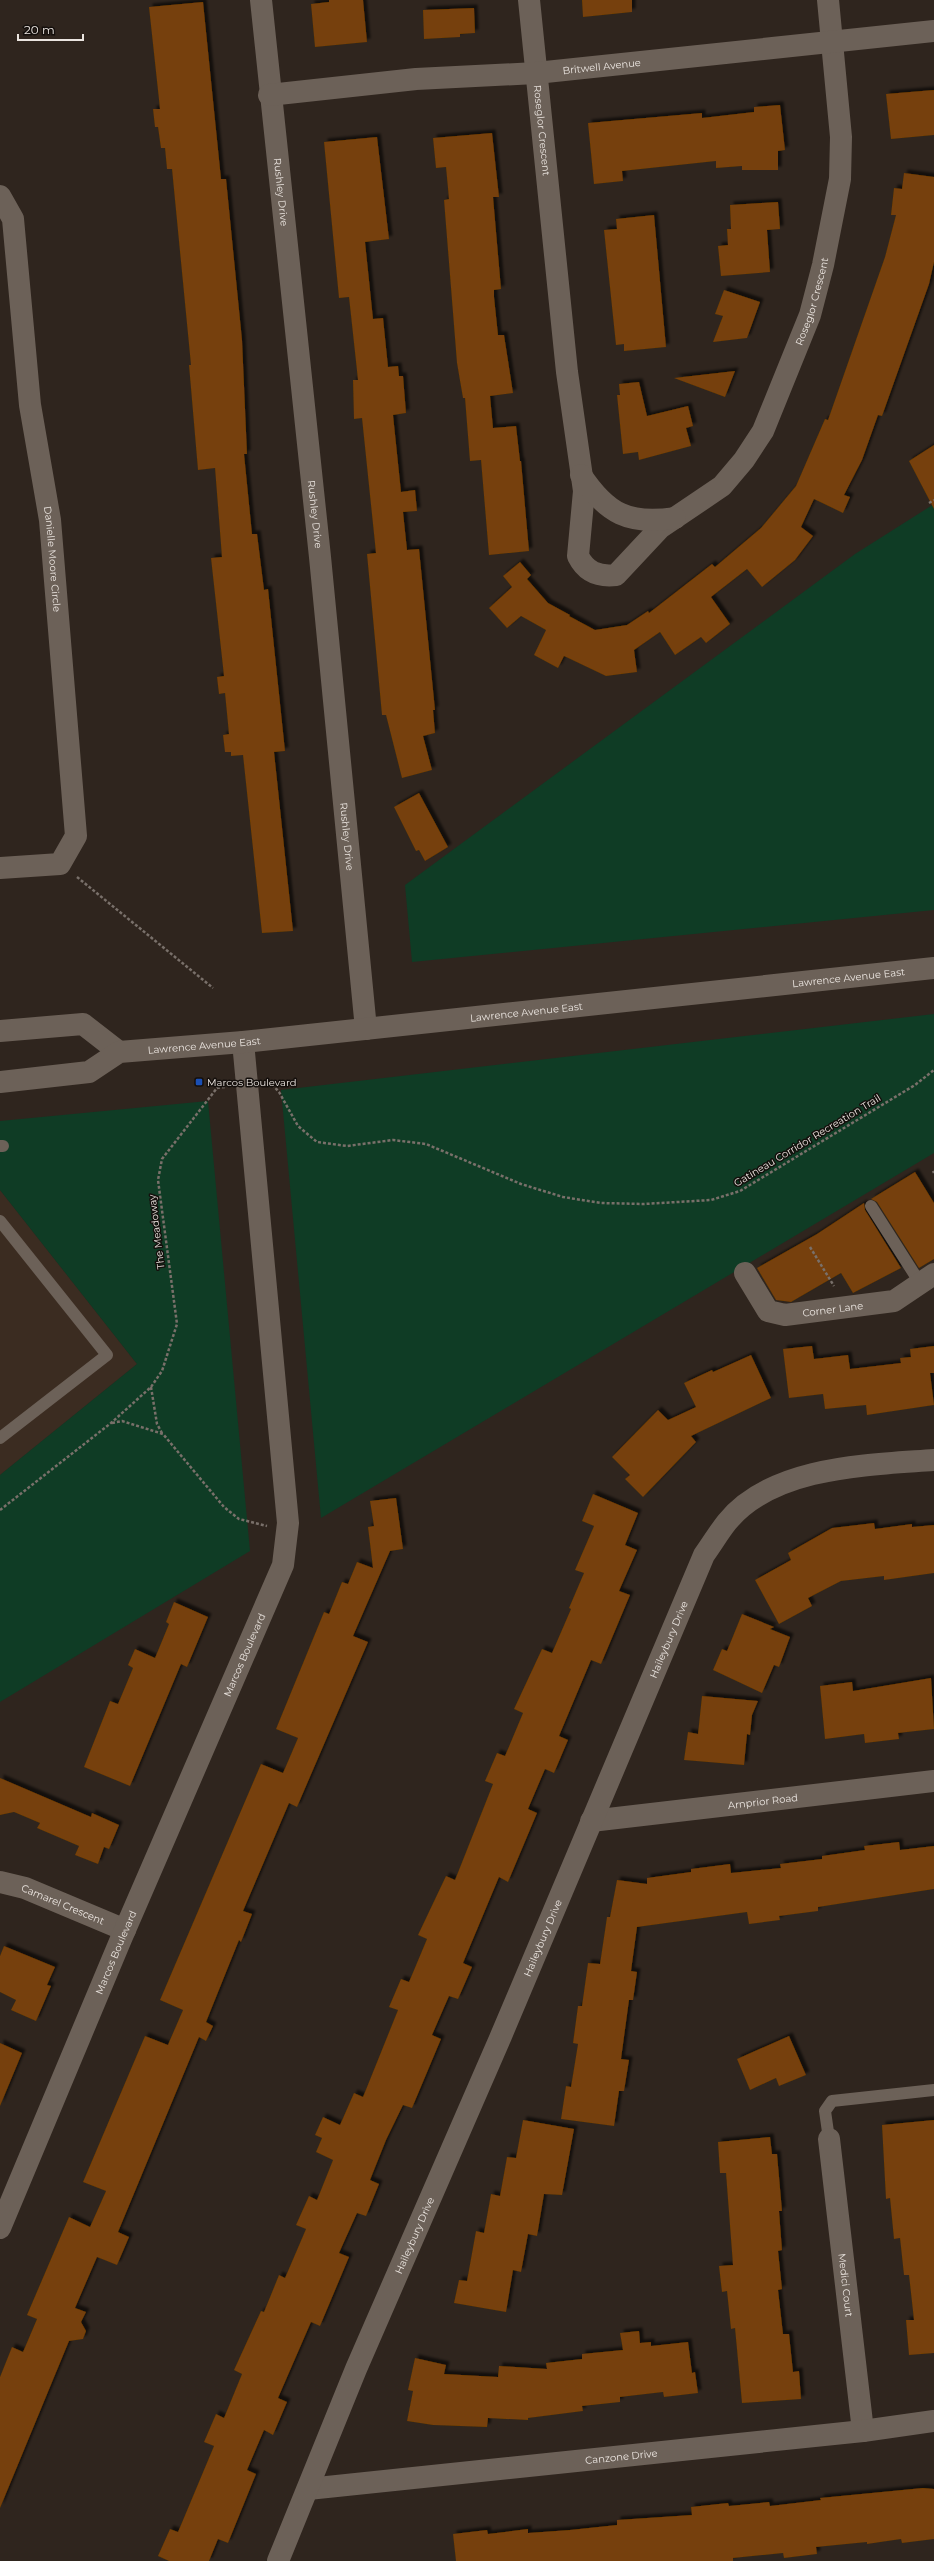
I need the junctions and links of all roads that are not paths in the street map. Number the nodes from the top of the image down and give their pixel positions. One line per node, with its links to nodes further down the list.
1 (260, 0): 7 (street, Rushley Drive)
2 (529, 0): 6 (street, Roseglor Crescent)
3 (828, 0): 5 (street, Roseglor Crescent)
4 (934, 31): 5 (street, Britwell Avenue)
5 (832, 41): 6 (street, Britwell Avenue); 10 (street, Roseglor Crescent)
6 (536, 73): 7 (street, Britwell Avenue); 9 (street, Roseglor Crescent)
7 (269, 95): 13 (street, Rushley Drive)
8 (0, 196): 11 (street, Danielle Moore Circle)
9 (581, 475): 10 (street, Roseglor Crescent); 10 (street, Roseglor Crescent)
10 (675, 518)
11 (0, 868)
12 (934, 968): 13 (street, Lawrence Avenue East)
13 (366, 1029): 15 (street, Lawrence Avenue East)
14 (0, 1031): 16 (street)
15 (243, 1042): 16 (street, Lawrence Avenue East); 27 (street, Marcos Boulevard)
16 (119, 1052): 17 (street, Lawrence Avenue East)
17 (0, 1082)
18 (872, 1206): 21 (lane)
19 (0, 1221): 22 (lane)
20 (745, 1273): 21 (street, Corner Lane)
21 (927, 1279)
22 (0, 1438)
23 (934, 1460): 25 (street, Haileybury Drive)
24 (934, 1781): 25 (street, Arnprior Road)
25 (591, 1821): 33 (street, Haileybury Drive)
26 (0, 1882): 27 (street, Camarel Crescent)
27 (125, 1930): 30 (street, Marcos Boulevard)
28 (934, 2090): 29 (lane)
29 (830, 2139): 32 (street, Medici Court)
30 (0, 2228)
31 (934, 2421): 32 (street, Canzone Drive)
32 (863, 2431): 33 (street, Canzone Drive)
33 (308, 2489): 34 (street, Haileybury Drive)
34 (278, 2561)

